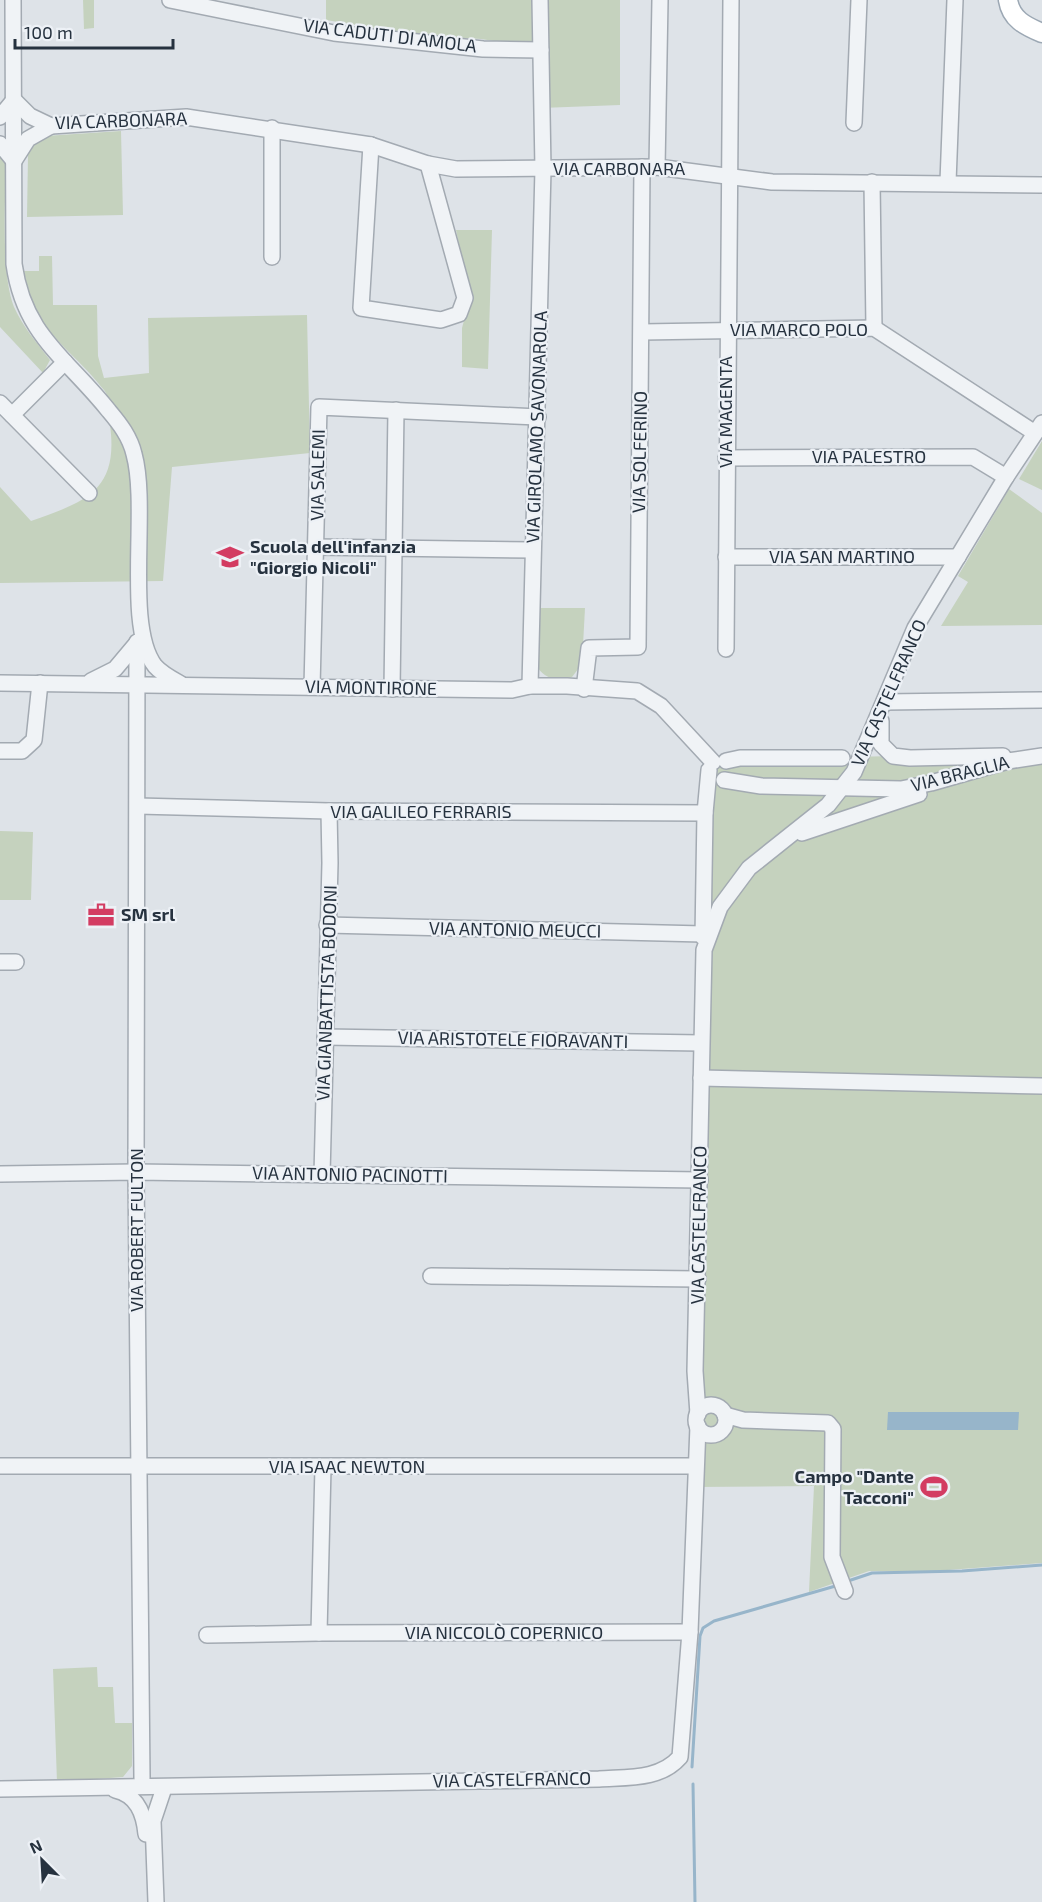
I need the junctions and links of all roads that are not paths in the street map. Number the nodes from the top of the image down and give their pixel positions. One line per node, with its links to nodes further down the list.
1 (13, 0): 11 (street, VIA ROBERT FULTON)
2 (170, 0): 10 (street, VIA CADUTI DI AMOLA)
3 (540, 0): 10 (street, VIA GIROLAMO SAVONAROLA)
4 (660, 0): 21 (street, VIA SOLFERINO)
5 (731, 0): 23 (street, VIA MAGENTA)
6 (859, 0): 13 (street)
7 (955, 0): 25 (street)
8 (1008, 0): 9 (main road)
9 (1034, 30)
10 (541, 50): 22 (street, VIA GIROLAMO SAVONAROLA)
11 (14, 100): 12 (street); 14 (street, VIA CARBONARA); 16 (street, VIA ROBERT FULTON)
12 (0, 117)
13 (854, 123)
14 (45, 126): 15 (street, VIA CARBONARA); 16 (street, VIA CARBONARA); 19 (street)
15 (272, 128): 18 (street, VIA CARBONARA); 27 (street)
16 (7, 130): 19 (street, VIA ROBERT FULTON)
17 (0, 144): 19 (street)
18 (372, 145): 20 (street, VIA CARBONARA); 20 (street)
19 (14, 161): 31 (street, VIA ROBERT FULTON)
20 (428, 164): 22 (street, VIA CARBONARA)
21 (650, 167): 22 (street, VIA CARBONARA); 23 (street, VIA CARBONARA); 30 (street, VIA SOLFERINO)
22 (543, 169): 35 (street, VIA GIROLAMO SAVONAROLA)
23 (729, 176): 24 (street, VIA CARBONARA); 29 (street, VIA MAGENTA)
24 (872, 182): 25 (street, VIA CARBONARA); 28 (street)
25 (948, 182): 26 (street, VIA CARBONARA)
26 (1042, 185)
27 (272, 257)
28 (874, 328): 29 (street, VIA MARCO POLO); 36 (street, VIA MARCO POLO)
29 (727, 330): 30 (street, VIA MARCO POLO); 37 (street, VIA MAGENTA)
30 (642, 332): 55 (street, VIA SOLFERINO)
31 (65, 362): 34 (street); 45 (street, VIA ROBERT FULTON)
32 (0, 403): 34 (street)
33 (396, 410): 35 (street); 40 (street, VIA SALEMI); 41 (street)
34 (12, 415): 39 (street)
35 (538, 417): 42 (street, VIA GIROLAMO SAVONAROLA)
36 (1039, 428): 38 (street, VIA CASTELFRANCO)
37 (726, 458): 38 (street, VIA PALESTRO); 43 (street, VIA MAGENTA)
38 (1006, 477): 44 (street, VIA CASTELFRANCO)
39 (89, 493)
40 (316, 547): 41 (street); 53 (street, VIA SALEMI)
41 (395, 549): 42 (street); 54 (street)
42 (533, 550): 52 (street, VIA GIROLAMO SAVONAROLA)
43 (726, 556): 44 (street, VIA SAN MARTINO); 46 (street, VIA MAGENTA)
44 (958, 557): 57 (street, VIA CASTELFRANCO)
45 (141, 640): 49 (street); 50 (street, VIA ROBERT FULTON); 51 (street)
46 (726, 649)
47 (0, 683): 48 (street, VIA MONTIRONE)
48 (40, 683): 49 (street, VIA MONTIRONE); 58 (street)
49 (88, 683): 50 (street, VIA MONTIRONE)
50 (138, 683): 51 (street, VIA MONTIRONE); 63 (street, VIA ROBERT FULTON)
51 (182, 684): 53 (street, VIA MONTIRONE)
52 (530, 686): 54 (street, VIA MONTIRONE); 55 (street, VIA MONTIRONE)
53 (312, 687): 54 (street, VIA MONTIRONE)
54 (392, 689)
55 (584, 689): 61 (street, VIA MONTIRONE)
56 (1042, 700): 57 (street)
57 (884, 706): 59 (street, VIA BRAGLIA); 62 (street, VIA CASTELFRANCO)
58 (0, 751)
59 (1042, 757): 62 (street, VIA BRAGLIA); 66 (street, VIA CASTELFRANCO)
60 (842, 758): 61 (street)
61 (721, 768): 62 (street, VIA MONTIRONE); 65 (street, VIA CASTELFRANCO)
62 (842, 789): 66 (street, VIA CASTELFRANCO)
63 (138, 806): 64 (street, VIA GALILEO FERRARIS); 76 (street, VIA ROBERT FULTON)
64 (329, 811): 65 (street, VIA GALILEO FERRARIS); 67 (street, VIA GIANBATTISTA BODONI)
65 (705, 813): 68 (street, VIA CASTELFRANCO)
66 (768, 852): 69 (street, VIA CASTELFRANCO)
67 (327, 926): 68 (street, VIA ANTONIO MEUCCI); 72 (street, VIA GIANBATTISTA BODONI)
68 (703, 934): 69 (street, VIA CASTELFRANCO)
69 (704, 950): 73 (street, VIA CASTELFRANCO)
70 (0, 962): 71 (street)
71 (16, 962)
72 (325, 1037): 73 (street, VIA ARISTOTELE FIORAVANTI); 78 (street, VIA GIANBATTISTA BODONI)
73 (702, 1043): 74 (street, VIA CASTELFRANCO)
74 (701, 1078): 75 (street); 79 (street, VIA CASTELFRANCO)
75 (1042, 1086)
76 (136, 1172): 77 (street, VIA ANTONIO PACINOTTI); 78 (street, VIA ANTONIO PACINOTTI); 87 (street, VIA ROBERT FULTON)
77 (0, 1174)
78 (322, 1175): 79 (street, VIA ANTONIO PACINOTTI)
79 (700, 1180): 81 (street, VIA CASTELFRANCO)
80 (431, 1276): 81 (street)
81 (698, 1279): 82 (street, VIA CASTELFRANCO)
82 (695, 1371): 83 (street, VIA CASTELFRANCO); 85 (street, VIA CASTELFRANCO)
83 (712, 1406): 84 (street); 85 (street)
84 (725, 1421): 85 (street); 90 (street)
85 (702, 1425): 88 (street, VIA CASTELFRANCO)
86 (0, 1466): 87 (street, VIA ISAAC NEWTON)
87 (138, 1466): 89 (street, VIA ISAAC NEWTON); 94 (street, VIA ROBERT FULTON)
88 (694, 1466): 89 (street, VIA ISAAC NEWTON); 91 (street, VIA CASTELFRANCO)
89 (323, 1467): 92 (street)
90 (842, 1584)
91 (690, 1632): 92 (street, VIA NICCOLÒ COPERNICO); 95 (street, VIA CASTELFRANCO)
92 (319, 1633): 93 (street, VIA NICCOLÒ COPERNICO)
93 (207, 1635)
94 (142, 1778)
95 (188, 1787): 97 (street, VIA CASTELFRANCO); 99 (street)
96 (106, 1788): 97 (street, VIA CASTELFRANCO); 98 (street, VIA CASTELFRANCO); 100 (street)
97 (164, 1788): 99 (street)
98 (0, 1789)
99 (153, 1821): 100 (street)
100 (154, 1874): 101 (street)
101 (156, 1902)

